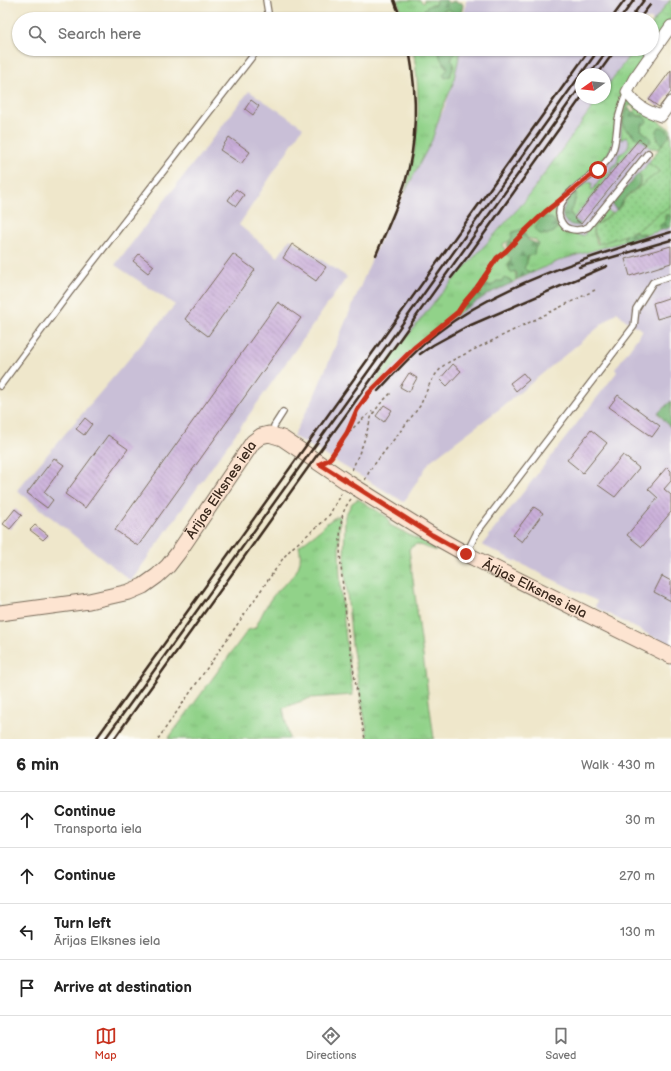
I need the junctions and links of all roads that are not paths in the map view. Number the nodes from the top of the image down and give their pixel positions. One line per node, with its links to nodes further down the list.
1 (266, 0): 2 (lane)
2 (268, 12)
3 (671, 26): 4 (street)
4 (659, 43)
5 (253, 56): 11 (lane)
6 (650, 56): 7 (street)
7 (627, 92): 8 (street); 9 (lane)
8 (671, 102)
9 (648, 153)
10 (671, 276): 14 (lane)
11 (0, 386)
12 (283, 412): 13 (lane)
13 (273, 435): 14 (street, Ārijas Elksnes iela); 15 (street, Ārijas Elksnes iela)
14 (466, 554): 16 (street, Ārijas Elksnes iela)
15 (0, 613)
16 (671, 656)

